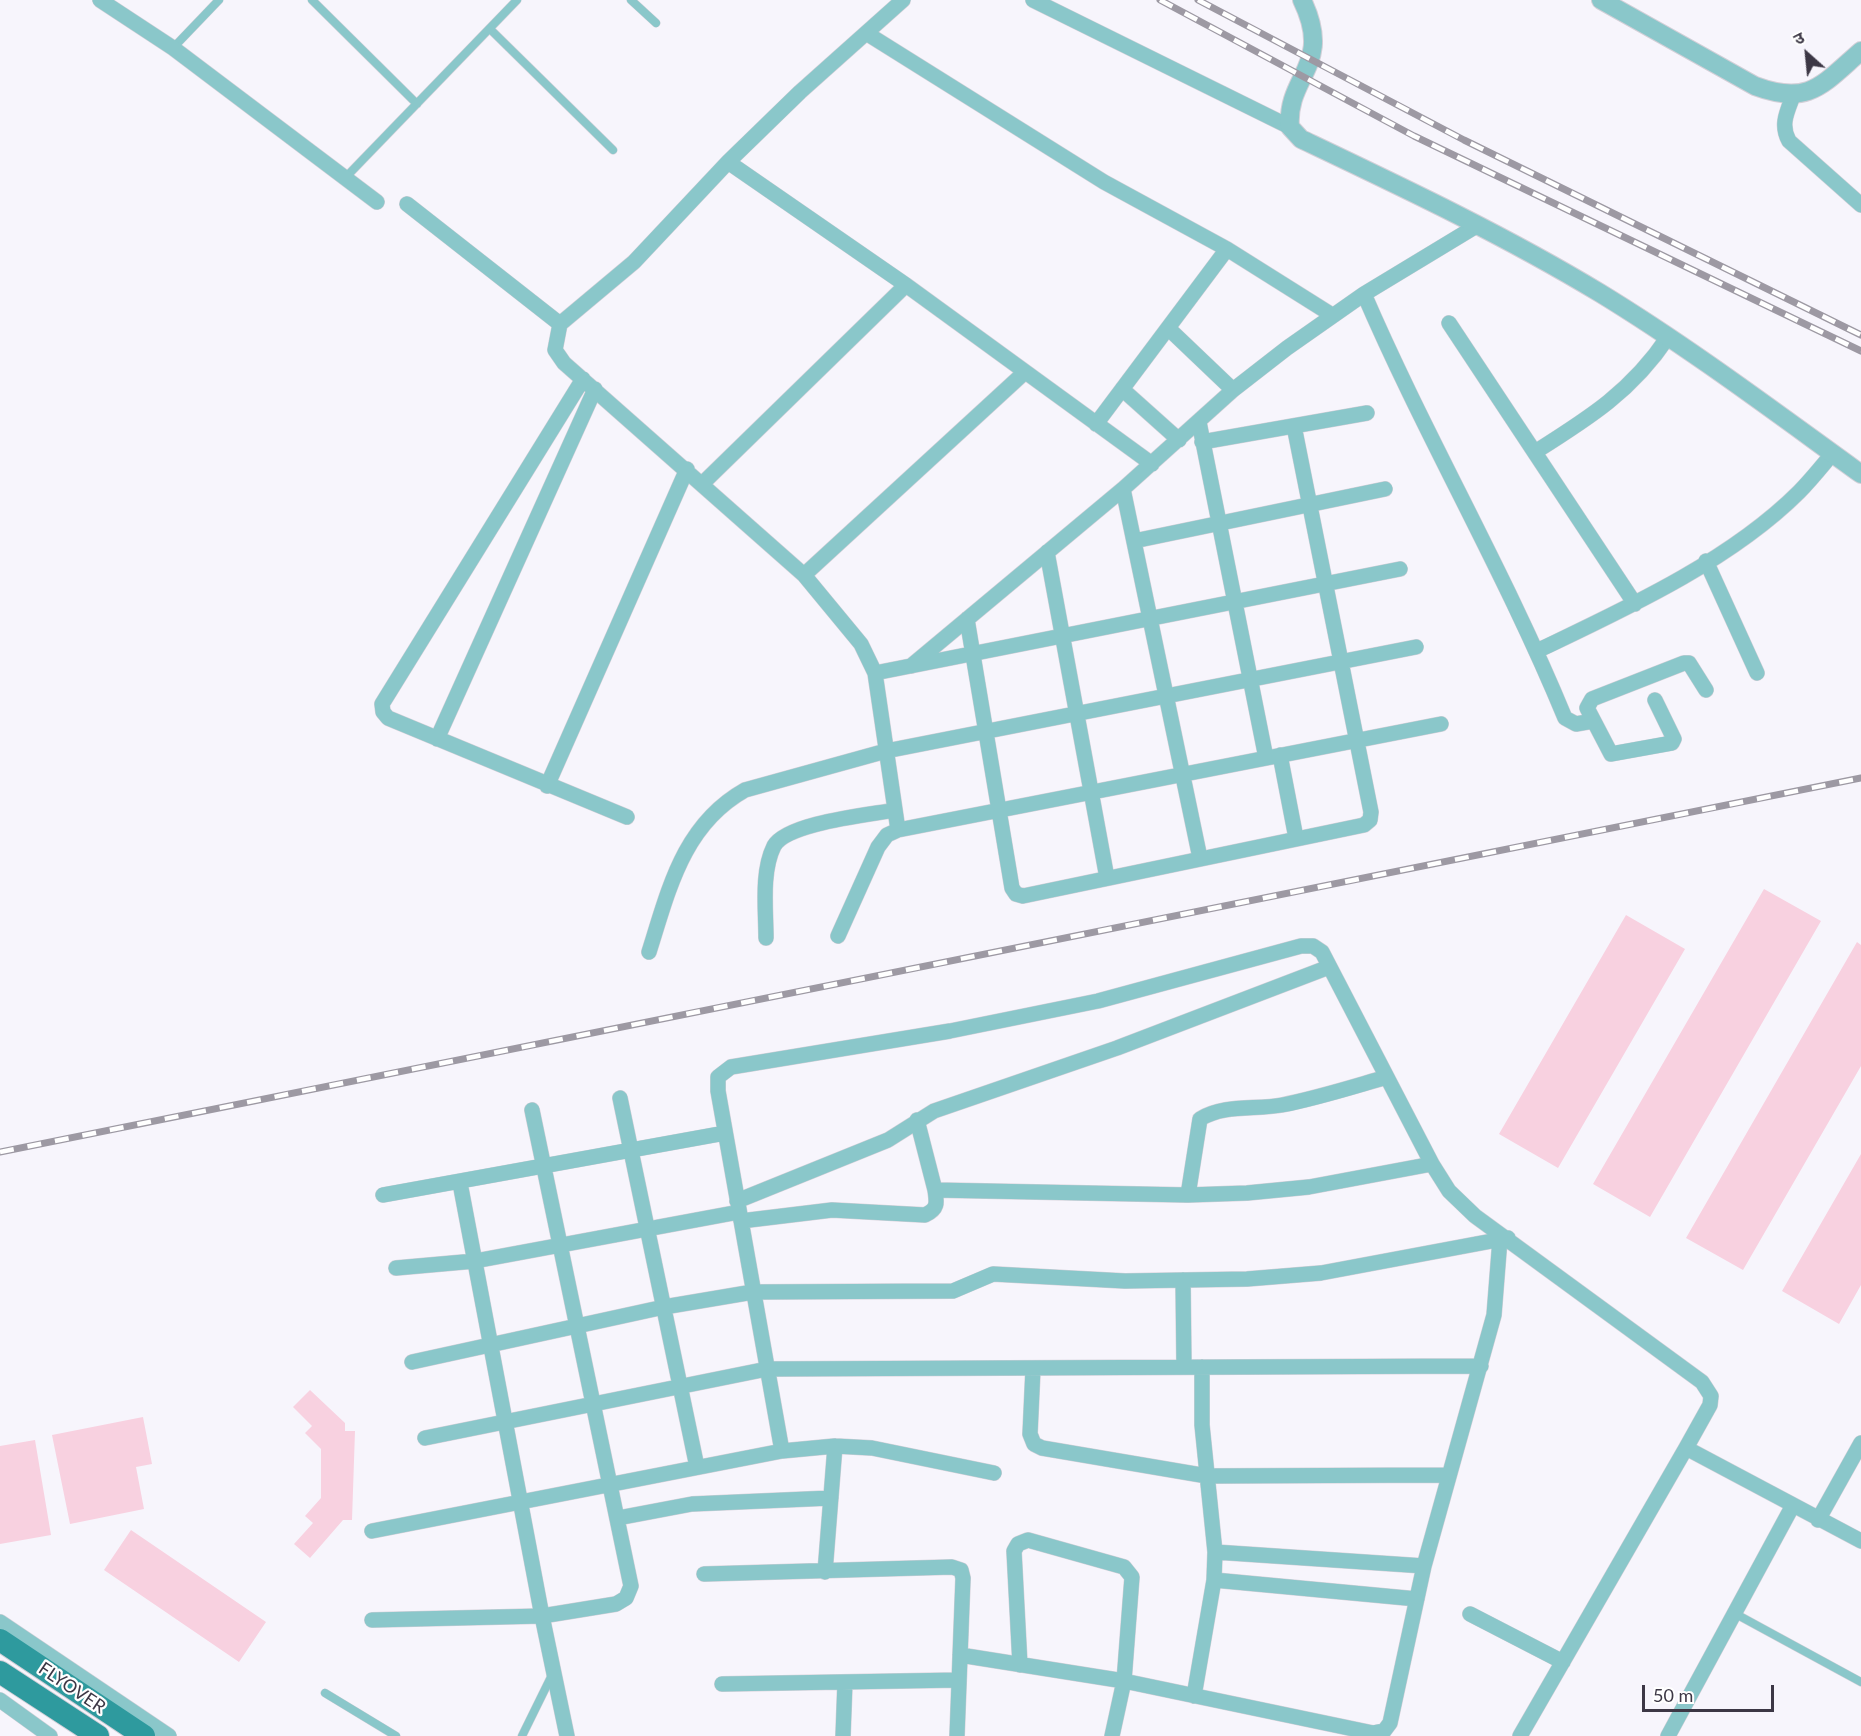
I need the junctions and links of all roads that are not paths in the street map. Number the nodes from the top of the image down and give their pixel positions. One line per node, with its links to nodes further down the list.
1 (100, 0): 13 (street)
2 (219, 0): 13 (lane)
3 (312, 0): 16 (lane)
4 (517, 0): 11 (lane)
5 (631, 0): 10 (lane)
6 (903, 0): 12 (street)
7 (1033, 0): 17 (street)
8 (1302, 0): 17 (street)
9 (1601, 0): 15 (street)
10 (656, 23)
11 (490, 29): 16 (lane); 18 (lane)
12 (866, 33): 19 (street); 25 (street)
13 (173, 48): 20 (street)
14 (1861, 51): 15 (street)
15 (1793, 96): 23 (street)
16 (417, 104): 20 (lane)
17 (1290, 127): 24 (street)
18 (613, 150)
19 (728, 162): 26 (street); 30 (street)
20 (345, 178): 21 (street)
21 (377, 202)
22 (407, 204): 30 (street)
23 (1861, 205)
24 (1479, 225): 27 (street); 32 (street)
25 (1227, 249): 28 (street); 31 (street)
26 (906, 285): 33 (street); 48 (street)
27 (1364, 294): 28 (street); 65 (street)
28 (1332, 315): 36 (street)
29 (1449, 323): 43 (street)
30 (560, 324): 34 (street)
31 (1168, 328): 35 (street); 36 (street)
32 (1668, 337): 43 (street); 44 (street)
33 (1026, 372): 39 (street); 57 (street)
34 (589, 384): 46 (street); 79 (street); 79 (street)
35 (1122, 389): 39 (street); 41 (street)
36 (1233, 390): 38 (street)
37 (1367, 413): 40 (street)
38 (1198, 422): 41 (street); 42 (street)
39 (1096, 423): 45 (street)
40 (1294, 426): 42 (street); 51 (street)
41 (1179, 440): 45 (street)
42 (1202, 442): 52 (street)
43 (1535, 452): 60 (street)
44 (1833, 453): 47 (street); 55 (street)
45 (1152, 464): 49 (street)
46 (687, 469): 48 (street); 84 (street)
47 (1861, 474)
48 (702, 484): 57 (street)
49 (1123, 489): 53 (street); 54 (street)
50 (1384, 489): 51 (street)
51 (1310, 505): 52 (street); 58 (street)
52 (1219, 524): 53 (street); 59 (street)
53 (1134, 541): 61 (street)
54 (1047, 552): 62 (street); 63 (street)
55 (1706, 561): 60 (street); 70 (street)
56 (1400, 569): 58 (street)
57 (804, 574): 69 (street)
58 (1324, 584): 59 (street); 67 (street)
59 (1234, 602): 61 (street); 71 (street)
60 (1635, 604): 65 (street)
61 (1150, 618): 63 (street); 73 (street)
62 (967, 619): 66 (street); 68 (street)
63 (1062, 636): 66 (street); 75 (street)
64 (1416, 647): 67 (street)
65 (1537, 651): 76 (street)
66 (973, 654): 68 (street); 78 (street)
67 (1340, 662): 71 (street); 80 (street)
68 (911, 666): 69 (street)
69 (875, 673): 81 (street)
70 (1757, 673)
71 (1250, 680): 73 (street); 82 (street)
72 (1706, 690): 76 (street)
73 (1166, 696): 75 (street); 83 (street)
74 (1655, 700): 76 (street)
75 (1076, 713): 78 (street); 85 (street)
76 (1593, 721)
77 (1441, 724): 80 (street)
78 (986, 731): 81 (street); 87 (street)
79 (436, 739): 84 (street)
80 (1354, 741): 82 (street); 90 (street)
81 (886, 750): 86 (street); 95 (street)
82 (1273, 757): 83 (street); 90 (street)
83 (1182, 774): 85 (street); 91 (street)
84 (547, 786): 88 (street)
85 (1091, 792): 87 (street); 92 (street)
86 (895, 810): 89 (street); 94 (street)
87 (1000, 810): 89 (street); 92 (street)
88 (627, 817)
89 (898, 830): 93 (street)
90 (1296, 838): 91 (street)
91 (1200, 858): 92 (street)
92 (1107, 878)
93 (838, 936)
94 (766, 938)
95 (649, 952)
96 (1329, 967): 97 (street); 100 (street); 101 (street)
97 (1387, 1077): 103 (street); 108 (street)
98 (620, 1098): 102 (street)
99 (531, 1110): 104 (street)
100 (917, 1120): 106 (street); 109 (street)
101 (725, 1133): 102 (street); 109 (street)
102 (632, 1150): 104 (street); 110 (street)
103 (1432, 1164): 108 (street); 111 (street)
104 (543, 1167): 105 (street); 112 (street)
105 (460, 1183): 107 (street); 113 (street)
106 (935, 1190): 108 (street); 109 (street)
107 (383, 1195)
108 (1188, 1195)
109 (739, 1211): 110 (street); 116 (street)
110 (648, 1229): 112 (street); 117 (street)
111 (1504, 1239): 115 (street); 121 (street); 132 (street)
112 (560, 1245): 113 (street); 118 (street)
113 (475, 1261): 114 (street); 119 (street)
114 (396, 1268)
115 (1183, 1280): 116 (street); 122 (street)
116 (753, 1292): 117 (street); 124 (street)
117 (664, 1307): 118 (street); 126 (street)
118 (576, 1326): 119 (street); 127 (street)
119 (490, 1345): 120 (street); 128 (street)
120 (412, 1362)
121 (1481, 1366): 123 (street); 136 (street)
122 (1184, 1367): 123 (street); 125 (street)
123 (1202, 1367): 137 (street)
124 (767, 1369): 125 (street); 126 (street); 133 (street)
125 (1033, 1369): 137 (street)
126 (681, 1387): 127 (street); 134 (street)
127 (593, 1404): 128 (street); 138 (street)
128 (505, 1422): 129 (street); 140 (street)
129 (425, 1438)
130 (1861, 1443): 143 (street)
131 (835, 1446): 133 (street); 135 (street); 139 (street)
132 (1686, 1448): 141 (street); 159 (street)
133 (782, 1451): 134 (street)
134 (697, 1467): 138 (street)
135 (994, 1473)
136 (1448, 1475): 137 (street); 147 (street)
137 (1207, 1476): 146 (street)
138 (609, 1484): 140 (street); 142 (street)
139 (831, 1498): 142 (street); 148 (street)
140 (520, 1502): 144 (street); 154 (street)
141 (1792, 1506): 143 (street); 152 (street)
142 (618, 1518): 154 (street)
143 (1818, 1520): 145 (street)
144 (372, 1531)
145 (1861, 1541)
146 (1215, 1552): 147 (street); 150 (street)
147 (1424, 1566): 151 (street)
148 (825, 1572): 149 (street); 158 (street)
149 (704, 1574)
150 (1214, 1580): 151 (street); 169 (street)
151 (1417, 1599): 169 (street)
152 (1733, 1612): 166 (lane); 182 (street)
153 (1470, 1614): 159 (street)
154 (542, 1616): 155 (street); 161 (street)
155 (372, 1620)
156 (0, 1622): 174 (street)
157 (0, 1640): 173 (main road, FLYOVER)
158 (960, 1655): 160 (street); 163 (street)
159 (1563, 1662): 181 (street)
160 (1020, 1665): 164 (street); 164 (street)
161 (554, 1671): 176 (lane); 177 (street)
162 (0, 1672): 172 (main road, FLYOVER)
163 (959, 1680): 165 (street); 179 (street)
164 (1124, 1681): 169 (street); 180 (street)
165 (845, 1682): 167 (street); 178 (street)
166 (1861, 1682)
167 (722, 1684)
168 (325, 1693): 175 (lane)
169 (1194, 1696)
170 (0, 1700): 171 (street)
171 (50, 1736)
172 (98, 1736)
173 (144, 1736)
174 (169, 1736)
175 (396, 1736)
176 (522, 1736)
177 (567, 1736)
178 (843, 1736)
179 (957, 1736)
180 (1112, 1736)
181 (1520, 1736)
182 (1668, 1736)

